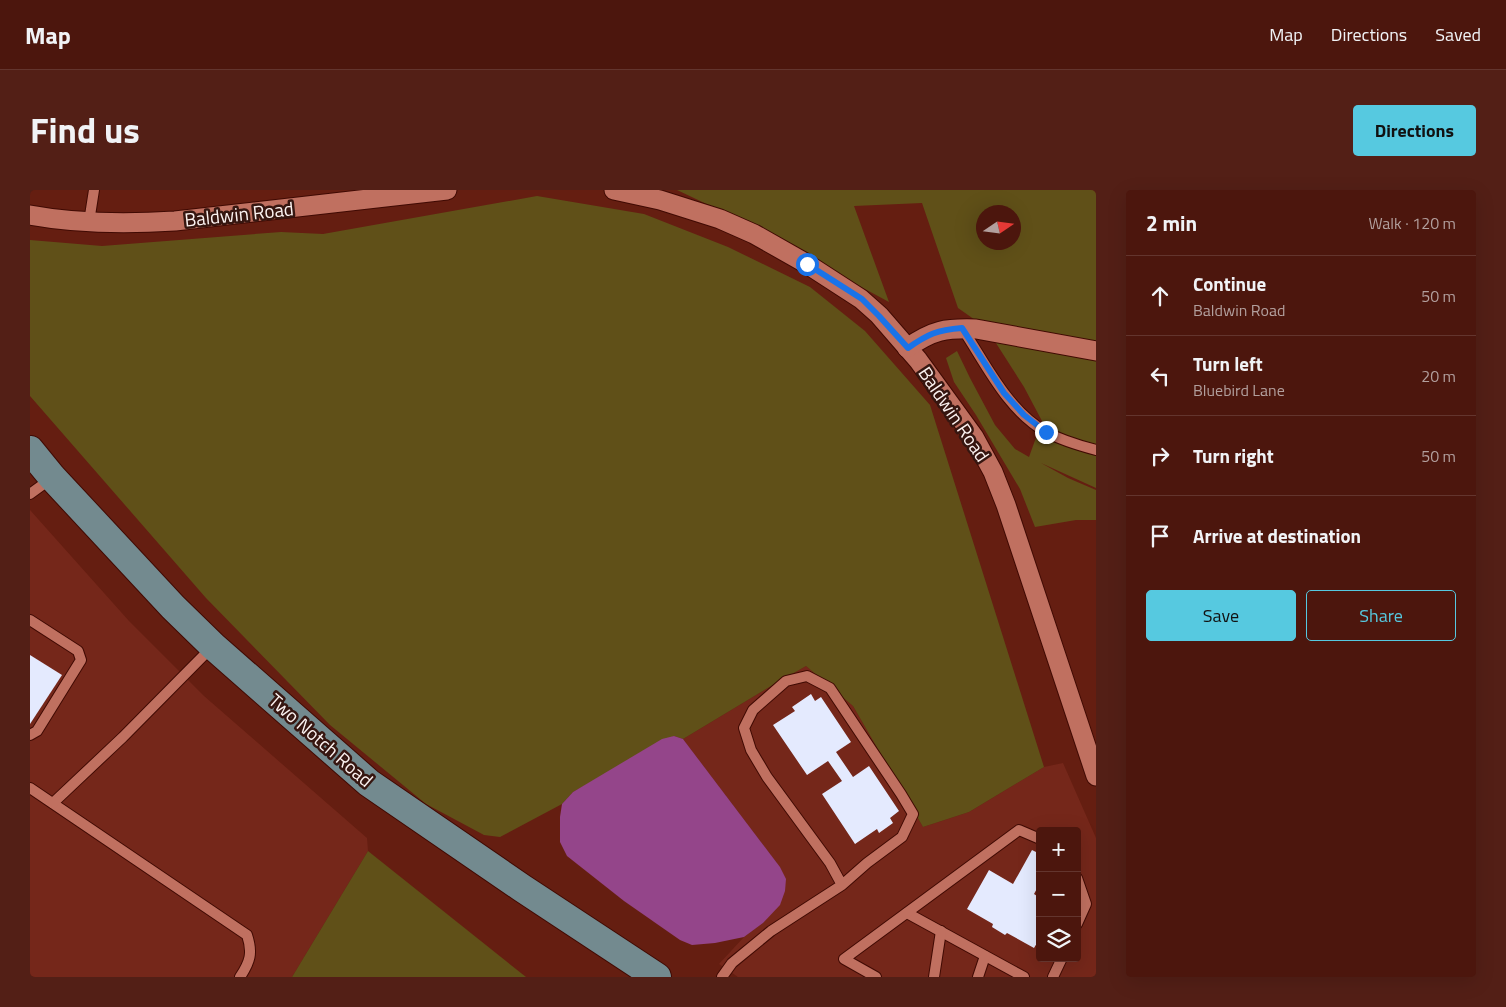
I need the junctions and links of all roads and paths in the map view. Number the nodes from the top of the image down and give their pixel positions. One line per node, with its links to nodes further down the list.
1 (94, 190): 5 (lane)
2 (447, 190): 5 (street, Baldwin Road)
3 (614, 190): 7 (street, Baldwin Road)
4 (30, 215): 5 (street, Baldwin Road)
5 (90, 222)
6 (962, 328): 7 (street); 8 (street); 10 (lane)
7 (908, 348): 16 (street, Baldwin Road)
8 (1096, 351)
9 (30, 450): 11 (main road, Two Notch Road)
10 (1096, 450)
11 (52, 477): 12 (lane); 14 (main road, Two Notch Road)
12 (30, 494)
13 (30, 620): 15 (lane)
14 (213, 646): 18 (lane); 28 (main road, Two Notch Road)
15 (30, 735)
16 (1096, 776)
17 (30, 788): 18 (lane)
18 (53, 803): 27 (lane)
19 (1036, 837): 22 (lane)
20 (842, 885): 20 (lane); 29 (lane)
21 (1081, 890): 23 (lane)
22 (907, 912): 24 (lane); 30 (lane)
23 (1081, 915)
24 (941, 931): 25 (lane); 31 (lane)
25 (985, 956): 32 (lane); 33 (lane)
26 (1060, 962): 34 (lane)
27 (240, 977)
28 (657, 977)
29 (722, 977)
30 (876, 977)
31 (934, 977)
32 (978, 977)
33 (1024, 977)
34 (1053, 977)

